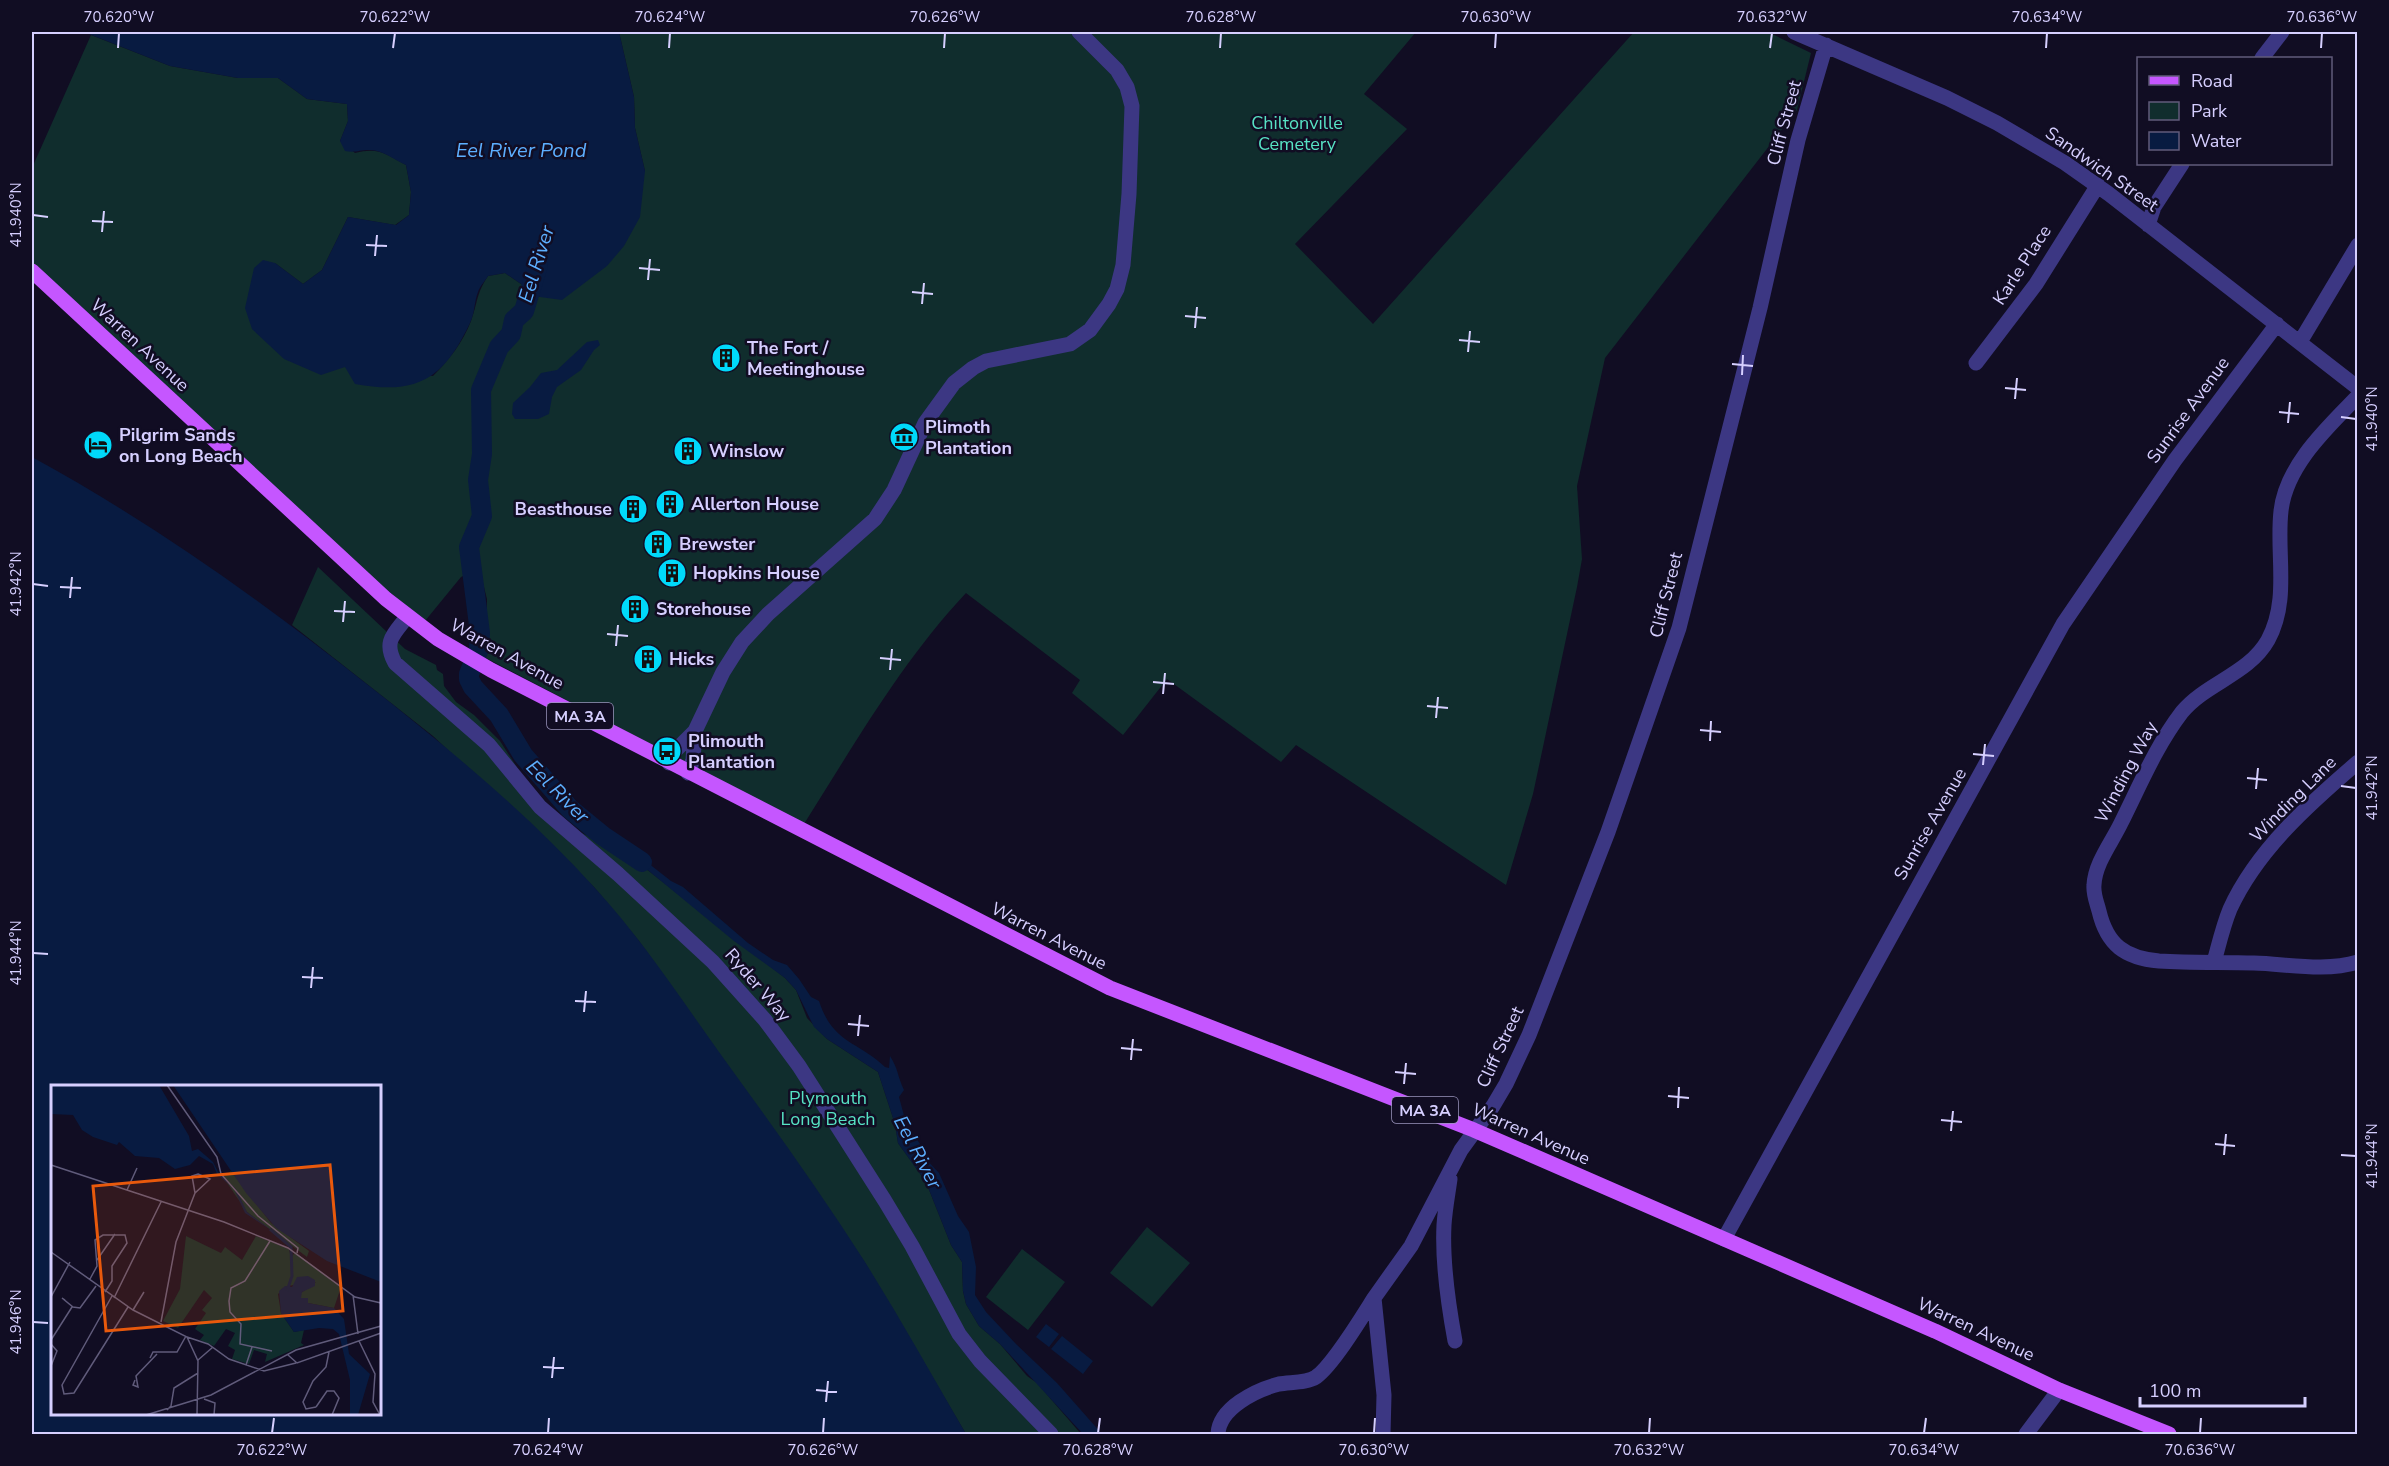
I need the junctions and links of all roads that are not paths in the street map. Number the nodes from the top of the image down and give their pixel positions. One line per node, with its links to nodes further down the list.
1 (1079, 32): 17 (street)
2 (1794, 32): 4 (street, Sandwich Street)
3 (2283, 32): 5 (street)
4 (1826, 45): 7 (street, Sandwich Street); 23 (street, Cliff Street)
5 (2263, 57)
6 (2181, 165): 8 (street)
7 (2098, 185): 8 (street, Sandwich Street); 13 (street, Karle Place)
8 (2148, 225): 11 (street, Sandwich Street)
9 (2358, 245): 12 (street)
10 (32, 271): 16 (main road, Warren Avenue / MA 3A)
11 (2277, 324): 12 (street, Sandwich Street); 25 (street, Sunrise Avenue)
12 (2300, 342): 14 (street, Sandwich Street)
13 (1976, 363)
14 (2358, 388)
15 (2358, 396): 22 (street, Winding Way)
16 (407, 617): 19 (main road, Warren Avenue / MA 3A); 29 (street, Ryder Way)
17 (695, 731): 19 (street); 20 (street)
18 (2358, 762): 22 (street, Winding Lane)
19 (669, 763): 20 (main road, Warren Avenue / MA 3A)
20 (688, 773): 23 (main road, Warren Avenue / MA 3A)
21 (2358, 962): 22 (street, Winding Way)
22 (2214, 963)
23 (1474, 1130): 24 (street, Cliff Street); 25 (main road, Warren Avenue / MA 3A)
24 (1451, 1170): 26 (street, Cliff Street); 27 (street)
25 (1724, 1239): 28 (main road, Warren Avenue / MA 3A)
26 (1374, 1298): 30 (street, Cliff Street); 31 (street)
27 (1455, 1341)
28 (2059, 1390): 32 (street); 33 (main road, Warren Avenue / MA 3A)
29 (1051, 1434)
30 (1218, 1434)
31 (1383, 1434)
32 (2026, 1434)
33 (2169, 1434)

